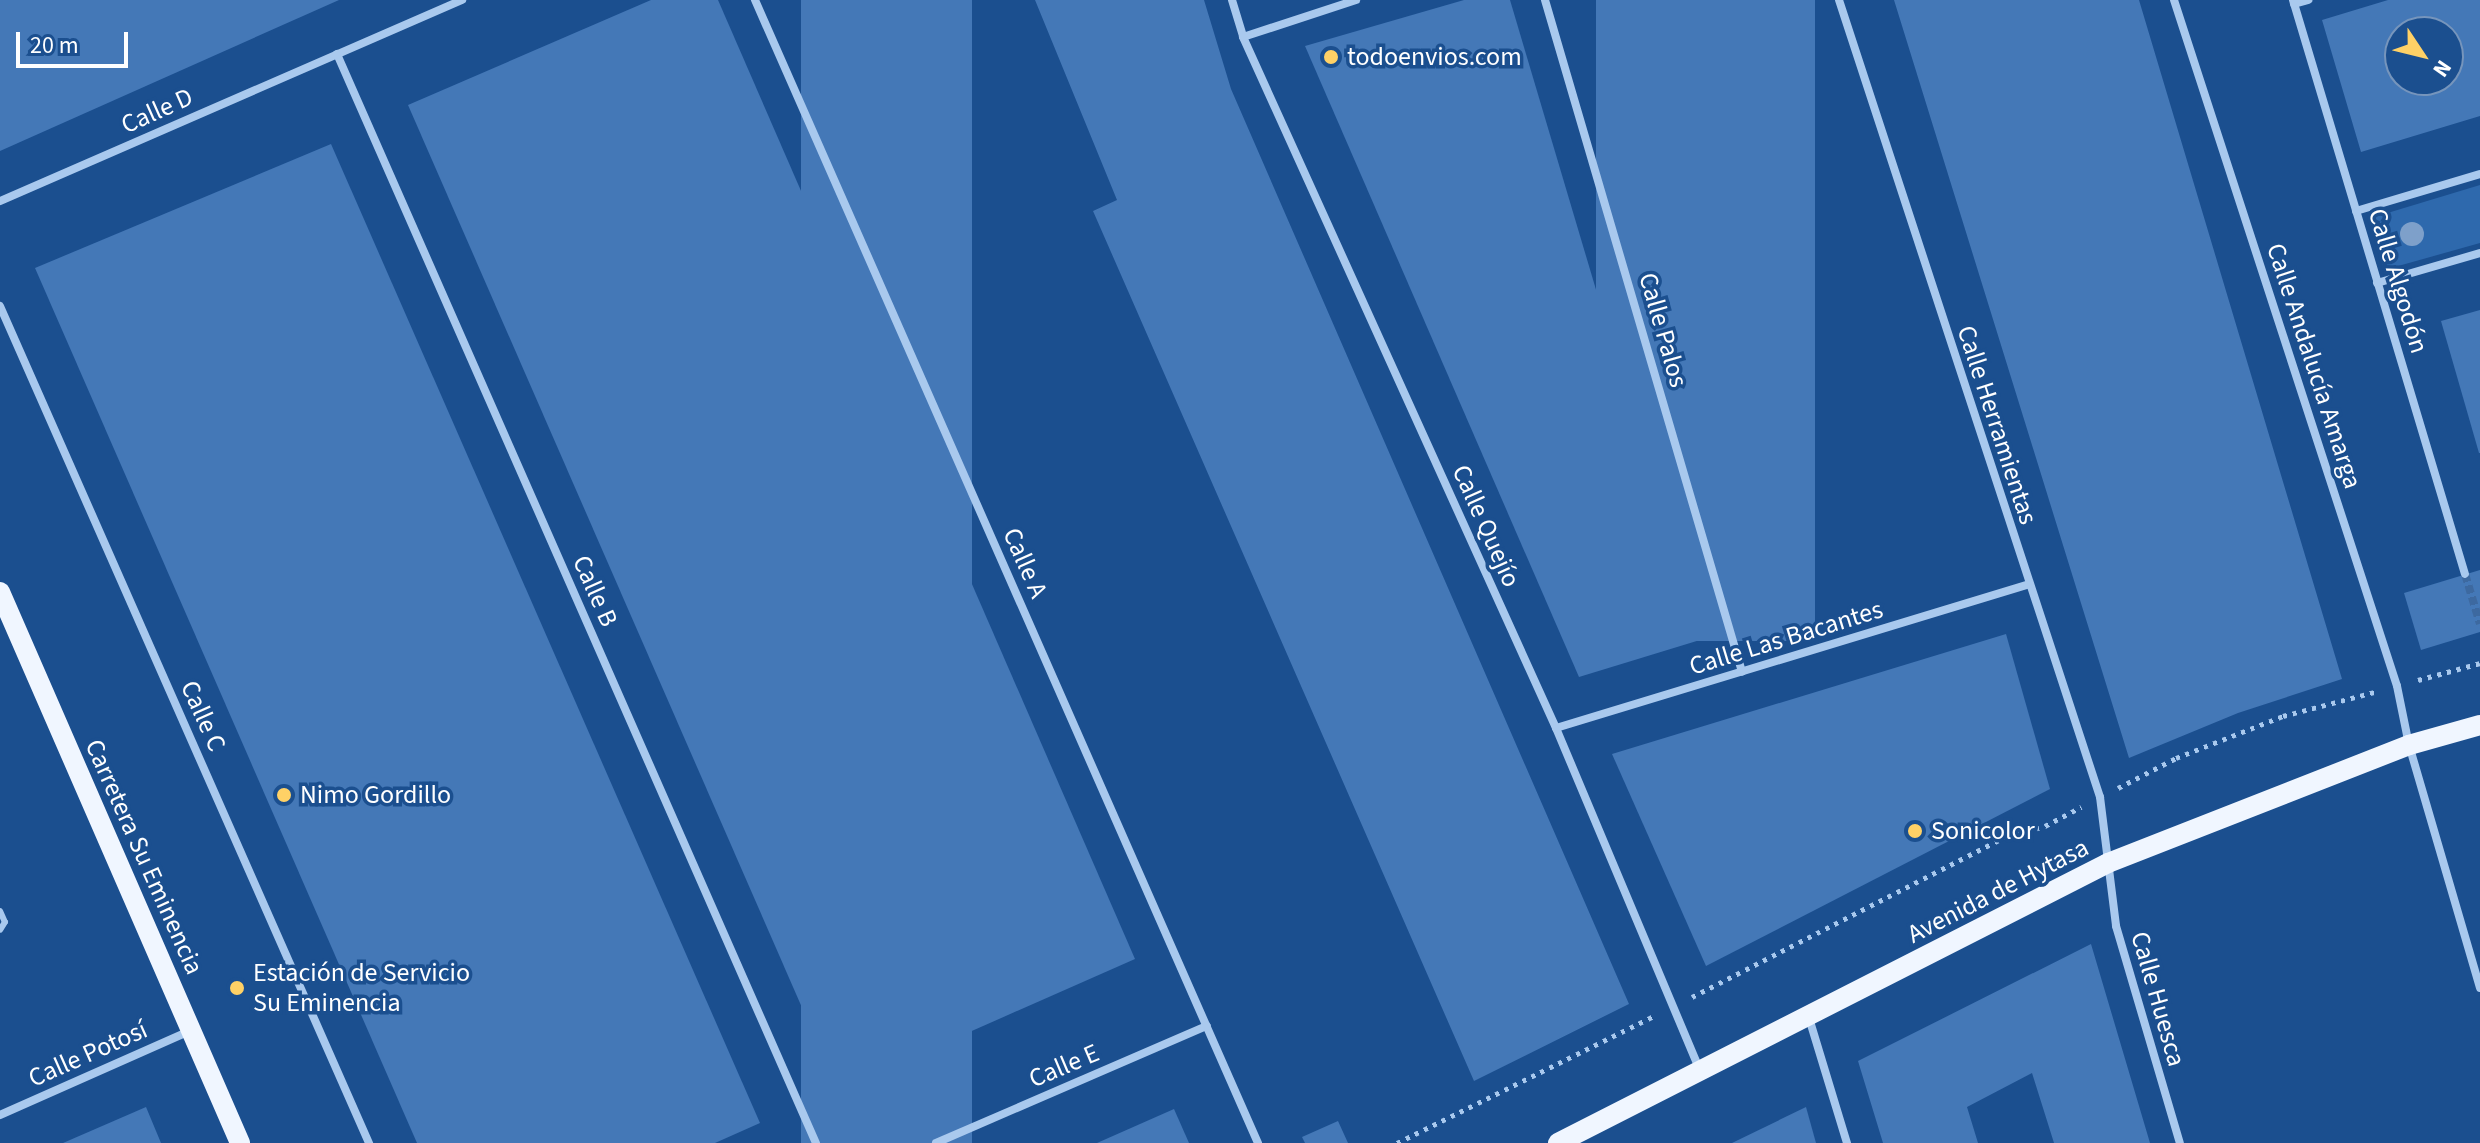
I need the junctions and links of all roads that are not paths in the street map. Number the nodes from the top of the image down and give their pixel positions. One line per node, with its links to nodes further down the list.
1 (462, 0): 11 (street, Calle D)
2 (755, 0): 30 (street, Calle A)
3 (1232, 0): 10 (street, Calle Quejío)
4 (1356, 0): 10 (street)
5 (1545, 0): 21 (street, Calle Palos)
6 (1839, 0): 19 (street, Calle Herramientas)
7 (2174, 0): 24 (street, Calle Andalucía Amarga)
8 (2308, 0): 9 (street)
9 (2294, 2): 14 (street, Calle Algodón)
10 (1243, 37): 23 (street, Calle Quejío)
11 (337, 54): 13 (street, Calle D); 36 (street, Calle B)
12 (2480, 174): 14 (street)
13 (0, 201)
14 (2356, 211): 16 (street, Calle Algodón)
15 (2480, 253): 16 (street)
16 (2377, 283): 18 (street, Calle Algodón)
17 (0, 306): 35 (street, Calle C)
18 (2465, 574)
19 (2028, 585): 21 (street, Calle Las Bacantes); 25 (street, Calle Herramientas)
20 (0, 592): 31 (main road, Carretera Su Eminencia)
21 (1742, 672): 23 (street, Calle Las Bacantes)
22 (2480, 725): 24 (main road, Avenida de Hytasa)
23 (1556, 728): 32 (street, Calle Quejío)
24 (2409, 745): 25 (main road, Avenida de Hytasa); 28 (street, Calle Andalucía Amarga)
25 (2108, 863): 29 (main road, Avenida de Hytasa); 41 (street, Calle Huesca)
26 (0, 911): 27 (lane)
27 (0, 930)
28 (2480, 988)
29 (1808, 1017): 32 (main road, Avenida de Hytasa); 40 (street)
30 (1207, 1026): 37 (street, Calle E); 38 (street, Calle A)
31 (191, 1031): 33 (street, Calle Potosí); 34 (main road, Carretera Su Eminencia)
32 (1700, 1070): 39 (main road, Avenida de Hytasa)
33 (0, 1115)
34 (240, 1143)
35 (369, 1143)
36 (816, 1143)
37 (936, 1143)
38 (1258, 1143)
39 (1558, 1143)
40 (1847, 1143)
41 (2180, 1143)

